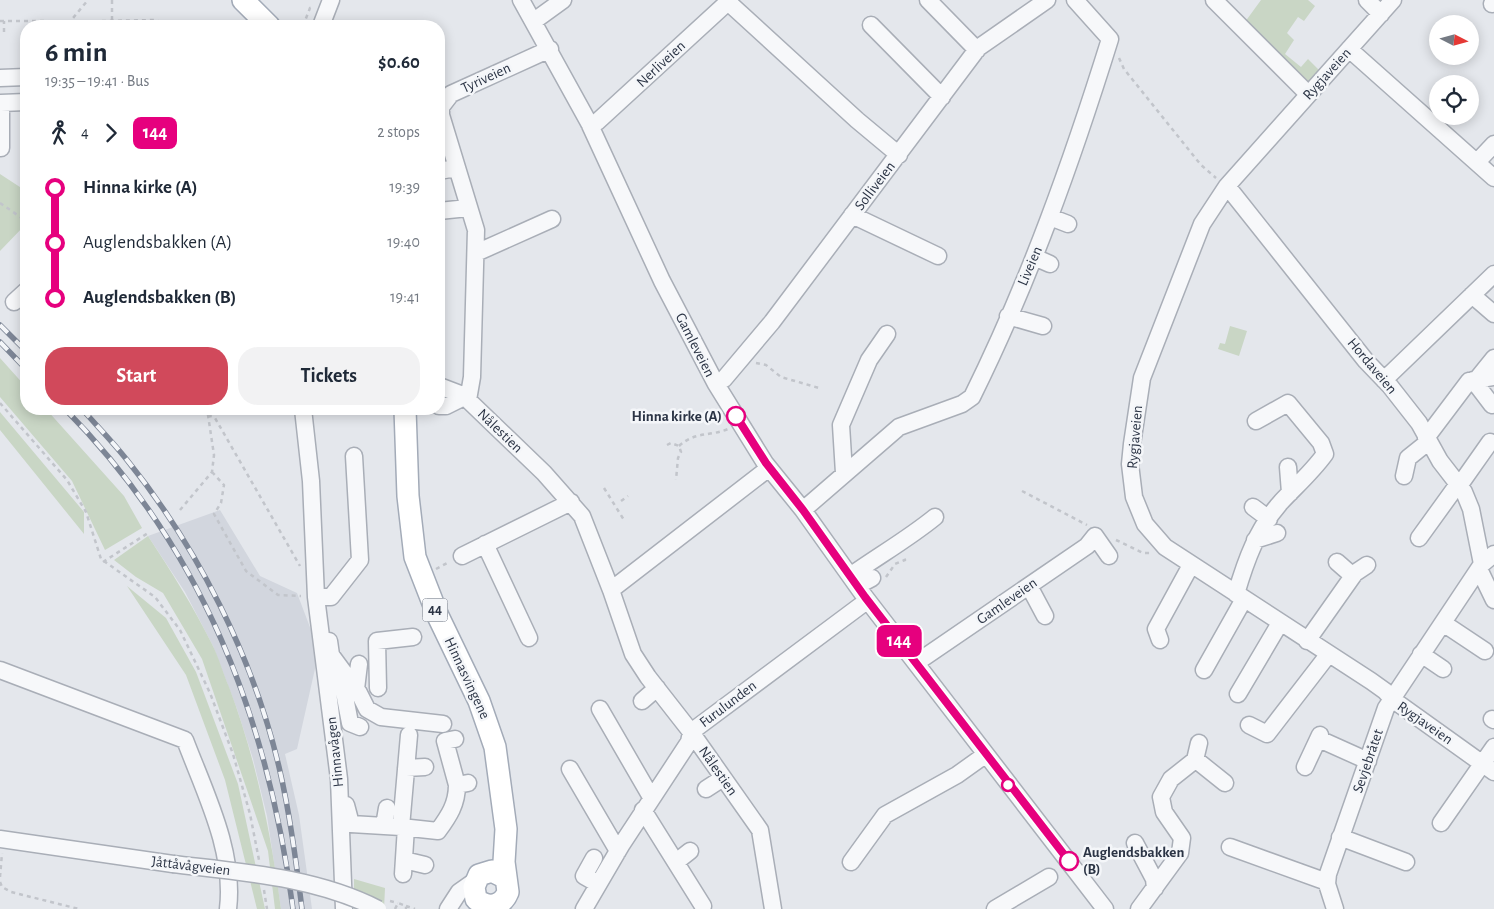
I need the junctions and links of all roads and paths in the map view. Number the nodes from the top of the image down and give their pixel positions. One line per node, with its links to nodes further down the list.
1 (88, 0): 14 (path)
2 (112, 0): 16 (path)
3 (244, 0): 18 (main road)
4 (332, 0): 19 (street)
5 (521, 0): 22 (street, Gamleveien)
6 (563, 0): 22 (street)
7 (928, 0): 28 (street)
8 (1047, 0): 28 (street, Solliveien)
9 (1075, 0): 25 (street)
10 (1214, 0): 31 (street)
11 (1368, 0): 13 (street)
12 (729, 1): 36 (street, Nerliveien); 40 (street)
13 (1389, 8): 27 (street, Rygjaveien)
14 (71, 20)
15 (98, 20): 16 (path)
16 (112, 20): 17 (path)
17 (130, 20)
18 (263, 20)
19 (324, 20)
20 (2, 21): 21 (path); 24 (path)
21 (20, 21)
22 (534, 21): 26 (street, Gamleveien)
23 (871, 25): 32 (street)
24 (4, 32)
25 (1110, 39): 44 (path); 50 (street, Liveien)
26 (550, 49): 33 (street, Tyriveien); 36 (street, Gamleveien)
27 (1349, 49): 31 (street, Rygjaveien); 43 (street)
28 (976, 50): 32 (street, Solliveien)
29 (20, 77): 30 (street)
30 (0, 78)
31 (1310, 93): 44 (street, Rygjaveien)
32 (942, 97): 40 (street, Solliveien)
33 (445, 101)
34 (0, 102): 35 (street); 39 (street)
35 (20, 102)
36 (589, 123): 68 (street, Gamleveien)
37 (445, 129): 41 (street, Tyriveien)
38 (1494, 144): 43 (street)
39 (1, 148)
40 (899, 155): 48 (street, Solliveien)
41 (456, 168): 42 (street); 46 (street, Tyriveien)
42 (445, 170)
43 (1482, 171)
44 (1227, 186): 67 (street, Hordaveien); 113 (street, Rygjaveien)
45 (0, 203): 49 (path)
46 (468, 208): 47 (street); 53 (street, Tyriveien)
47 (445, 210)
48 (852, 215): 54 (street); 68 (street, Solliveien)
49 (20, 216)
50 (1050, 217): 52 (street); 55 (street, Liveien)
51 (552, 219): 53 (street)
52 (1068, 224)
53 (476, 253): 71 (street, Tyriveien)
54 (938, 256)
55 (1034, 257): 56 (street); 60 (street, Liveien)
56 (1050, 264)
57 (1494, 274): 58 (street)
58 (1468, 293): 59 (street); 67 (street)
59 (1494, 314)
60 (1008, 316): 61 (street); 88 (street, Liveien)
61 (1043, 326)
62 (887, 334): 88 (street)
63 (1494, 358): 66 (street)
64 (756, 363): 69 (path)
65 (1494, 377): 66 (street)
66 (1475, 379): 74 (street); 81 (street)
67 (1384, 380): 81 (street, Hordaveien)
68 (716, 384): 86 (street, Gamleveien)
69 (819, 388)
70 (445, 389): 71 (street, Nålestien)
71 (467, 398): 73 (street); 97 (street, Nålestien)
72 (0, 403): 110 (path)
73 (445, 406)
74 (1492, 406)
75 (208, 415): 87 (path); 115 (path)
76 (304, 415): 115 (street, Hinnavågen)
77 (405, 415): 116 (main road, Hinnasvingene / 44)
78 (1256, 422): 94 (street)
79 (728, 429): 83 (path)
80 (1490, 442): 93 (street)
81 (1433, 444): 90 (street); 93 (street, Hordaveien)
82 (667, 445): 83 (path)
83 (679, 446): 91 (path)
84 (354, 456): 121 (street)
85 (1288, 467): 94 (street)
86 (770, 468): 100 (street, Gamleveien); 120 (street)
87 (212, 472): 99 (path); 121 (path)
88 (844, 473): 100 (street, Liveien)
89 (1482, 473): 93 (street)
90 (1404, 476)
91 (676, 480)
92 (604, 488): 102 (path)
93 (1460, 488): 105 (street); 112 (street, Hordaveien)
94 (1290, 493): 103 (street)
95 (628, 496): 96 (path)
96 (621, 501)
97 (571, 502): 106 (street); 120 (street, Nålestien)
98 (1253, 507): 103 (street)
99 (180, 510)
100 (803, 510): 118 (street, Gamleveien)
101 (935, 517): 118 (street)
102 (624, 520)
103 (1273, 526): 122 (street)
104 (148, 533): 110 (path)
105 (1419, 538)
106 (485, 544): 107 (street); 129 (street)
107 (462, 556): 116 (path)
108 (1109, 556): 119 (street, Gamleveien)
109 (905, 560): 118 (path)
110 (103, 562): 182 (path)
111 (1337, 562): 117 (street)
112 (1486, 564): 123 (street, Hordaveien); 126 (street, Sevjebråtet)
113 (1191, 565): 122 (street, Rygjaveien); 130 (street)
114 (1367, 565): 117 (street)
115 (315, 573): 121 (street, Hinnavågen)
116 (421, 576): 169 (main road, Hinnasvingene / 44)
117 (1353, 576): 131 (street)
118 (859, 580): 135 (street, Gamleveien)
119 (1029, 586): 125 (street); 135 (street, Gamleveien)
120 (608, 594): 141 (street, Nålestien)
121 (316, 597): 137 (street); 165 (street, Hinnavågen)
122 (1240, 597): 127 (street, Rygjaveien); 140 (street)
123 (1494, 600)
124 (860, 606): 151 (street, Furulunden)
125 (1046, 616)
126 (1442, 623): 132 (street); 133 (street, Sevjebråtet)
127 (1275, 626): 131 (street, Rygjaveien); 143 (street)
128 (413, 637): 144 (street)
129 (529, 638)
130 (1160, 640)
131 (1307, 641): 134 (street, Rygjaveien)
132 (1485, 651)
133 (1421, 654): 138 (street); 145 (street, Sevjebråtet)
134 (1328, 655): 145 (street, Rygjaveien); 149 (street)
135 (916, 663): 156 (street, Gamleveien)
136 (359, 664): 142 (street)
137 (340, 666): 142 (street); 150 (street)
138 (1443, 669)
139 (0, 670): 200 (street)
140 (1204, 670)
141 (656, 688): 146 (street); 151 (street, Nålestien)
142 (358, 692): 144 (street)
143 (1238, 694)
144 (378, 696): 148 (street)
145 (1392, 699): 158 (street, Sevjebråtet); 161 (street, Rygjaveien)
146 (642, 701)
147 (600, 709): 168 (street)
148 (443, 724)
149 (1248, 725)
150 (360, 728)
151 (691, 732): 164 (street, Nålestien); 168 (street, Furulunden)
152 (410, 735): 163 (street)
153 (1199, 743): 157 (street)
154 (447, 745): 172 (street)
155 (1494, 747): 161 (street)
156 (986, 755): 184 (street); 210 (street, Gamleveien)
157 (1195, 759): 166 (street); 195 (street)
158 (1368, 761): 160 (street); 173 (street, Sevjebråtet)
159 (425, 767): 163 (street)
160 (1305, 767)
161 (1488, 768): 171 (street)
162 (570, 769): 177 (street)
163 (405, 774): 172 (street)
164 (723, 778): 167 (street); 208 (street, Nålestien)
165 (340, 779): 172 (street); 202 (street, Hinnavågen)
166 (1225, 783)
167 (706, 789)
168 (643, 794): 177 (street, Furulunden); 183 (street)
169 (503, 801): 188 (main road, Hinnasvingene / 44); 189 (main road, Hinnasvingene / 44)
170 (387, 808): 172 (street)
171 (1441, 823)
172 (397, 827): 186 (street)
173 (1340, 837): 185 (street); 191 (street, Sevjebråtet)
174 (0, 839): 203 (street, Jåttåvågveien, bridge)
175 (1135, 843): 195 (street)
176 (1230, 847): 191 (street)
177 (618, 850): 193 (street, Furulunden)
178 (690, 851): 183 (street)
179 (1266, 851): 191 (street)
180 (2, 856): 187 (path)
181 (594, 858): 193 (street)
182 (259, 862)
183 (676, 862): 197 (street)
184 (850, 862)
185 (1406, 862)
186 (425, 866)
187 (0, 877)
188 (479, 877): 189 (main road); 196 (main road); 206 (street)
189 (504, 877): 196 (main road, 44)
190 (1049, 877): 209 (street)
191 (1328, 877): 212 (street)
192 (0, 882): 199 (path)
193 (598, 884): 207 (street, Furulunden)
194 (264, 886): 201 (path)
195 (1155, 888): 211 (street)
196 (493, 905): 206 (street)
197 (703, 906)
198 (406, 908): 204 (path); 205 (path)
199 (79, 909)
200 (228, 909)
201 (267, 909)
202 (344, 909)
203 (378, 909)
204 (395, 909)
205 (415, 909)
206 (450, 909)
207 (584, 909)
208 (773, 909)
209 (995, 909)
210 (1105, 909)
211 (1139, 909)
212 (1335, 909)

